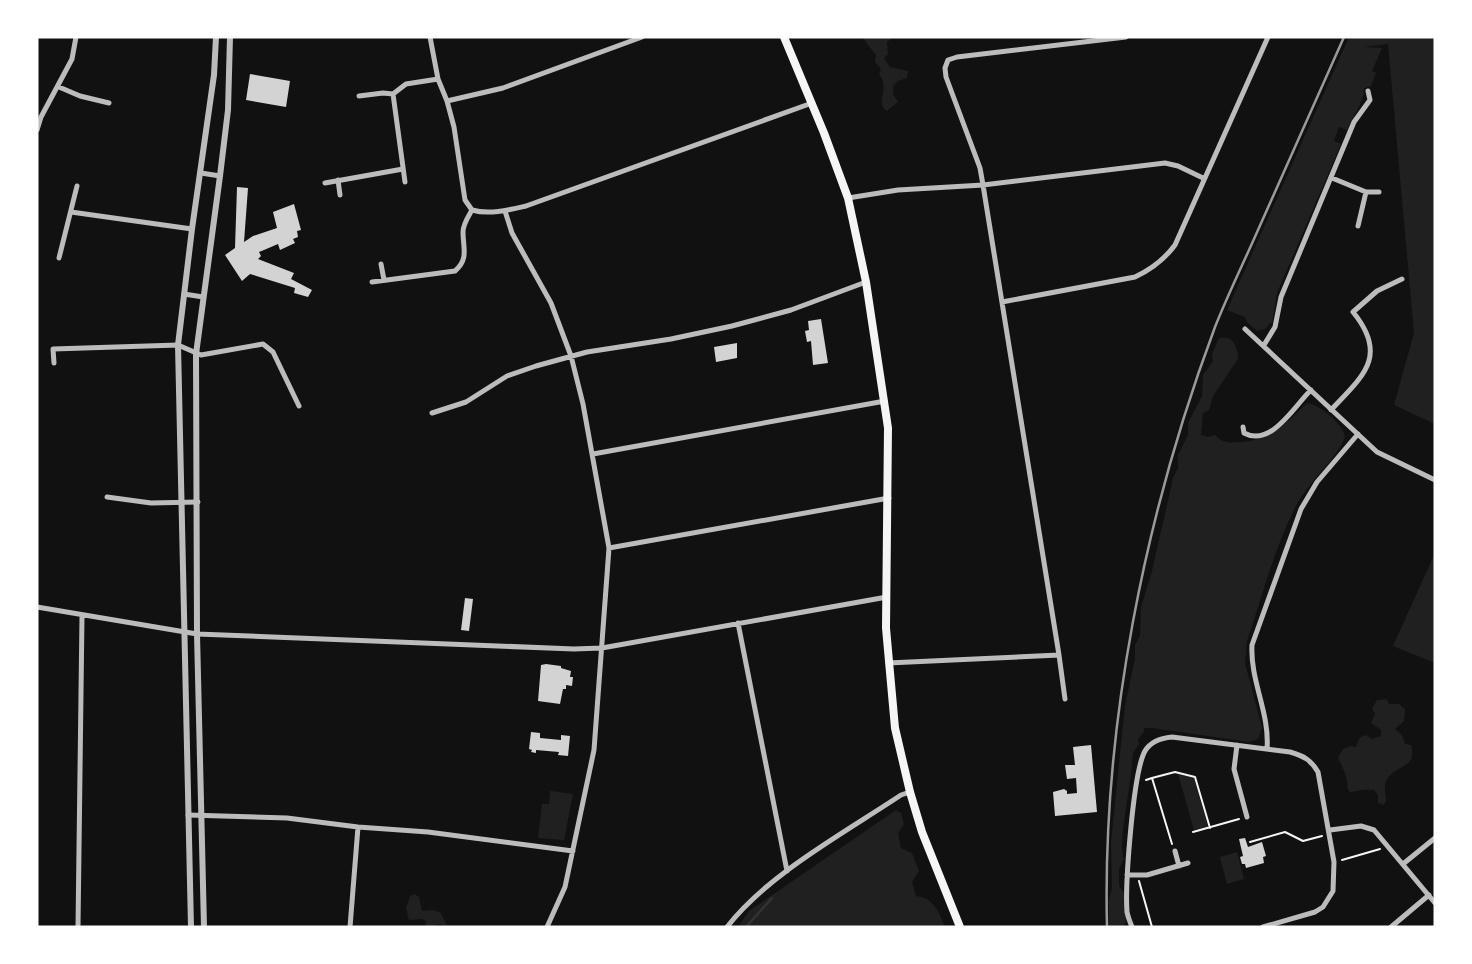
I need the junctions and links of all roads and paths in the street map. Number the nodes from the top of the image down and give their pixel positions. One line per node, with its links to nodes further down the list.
1 (76, 37): 10 (street)
2 (216, 37): 23 (street)
3 (230, 37): 24 (street)
4 (430, 37): 9 (street)
5 (642, 37): 16 (street)
6 (784, 37): 18 (main road)
7 (1126, 37): 30 (street)
8 (1268, 37): 25 (street)
9 (438, 79): 12 (street); 16 (street)
10 (59, 87): 17 (street); 21 (street)
11 (1368, 90): 15 (street)
12 (393, 94): 13 (street); 22 (street)
13 (366, 95): 14 (street); 20 (street)
14 (359, 96)
15 (1370, 100): 19 (street); 26 (street)
16 (447, 101): 36 (street)
17 (109, 103)
18 (812, 103): 35 (main road); 37 (street)
19 (1380, 103)
20 (368, 104)
21 (37, 130)
22 (403, 169): 27 (street); 28 (street)
23 (201, 173): 24 (street); 40 (street)
24 (220, 176): 48 (street)
25 (1203, 178): 30 (street); 49 (street)
26 (1332, 178): 32 (street); 54 (street)
27 (338, 180): 29 (street); 34 (street)
28 (405, 182)
29 (325, 183)
30 (983, 184): 35 (street); 49 (street)
31 (77, 186): 38 (street)
32 (1366, 191): 33 (street); 39 (street)
33 (1379, 192)
34 (340, 195)
35 (848, 198): 46 (main road)
36 (472, 210): 37 (street); 44 (street)
37 (505, 211): 56 (street)
38 (71, 212): 40 (street); 41 (street)
39 (1358, 226)
40 (192, 229): 47 (street)
41 (59, 258)
42 (381, 264): 44 (street)
43 (1402, 279): 51 (street)
44 (384, 280): 45 (street)
45 (372, 282)
46 (866, 282): 56 (street); 59 (main road)
47 (184, 294): 48 (street); 53 (street)
48 (203, 297): 55 (street)
49 (1002, 302): 79 (street)
50 (1345, 305): 51 (street)
51 (1353, 312): 61 (street)
52 (1245, 330): 54 (street)
53 (178, 345): 55 (street); 57 (street); 70 (street)
54 (1264, 345): 58 (street)
55 (196, 354): 60 (street); 69 (street)
56 (571, 356): 62 (street); 65 (street)
57 (54, 363)
58 (1311, 390): 61 (street); 64 (street)
59 (885, 401): 65 (street); 68 (main road)
60 (299, 406)
61 (1331, 410): 63 (street)
62 (432, 413)
63 (1358, 434): 66 (street); 83 (street)
64 (1236, 440)
65 (593, 454): 71 (street)
66 (1435, 480)
67 (107, 496): 70 (street)
68 (889, 498): 71 (street); 72 (main road)
69 (198, 502): 70 (street); 77 (street)
70 (181, 503): 76 (street)
71 (609, 548): 78 (street)
72 (887, 597): 75 (street); 80 (main road)
73 (37, 607): 74 (street)
74 (82, 616): 76 (street); 108 (street)
75 (738, 623): 78 (street); 103 (street)
76 (184, 632): 77 (street); 87 (street)
77 (197, 634): 78 (street); 88 (street)
78 (602, 648): 97 (street)
79 (1059, 655): 80 (street); 81 (street)
80 (888, 663): 86 (main road)
81 (1065, 699)
82 (1237, 745): 83 (street); 85 (street); 89 (street)
83 (1266, 749): 93 (street)
84 (1153, 778): 85 (path); 91 (path); 98 (path)
85 (1137, 780): 104 (street)
86 (909, 792): 103 (street); 114 (main road)
87 (188, 815): 88 (street); 109 (street)
88 (201, 816): 90 (street); 110 (street)
89 (1247, 817): 91 (path)
90 (358, 827): 97 (street); 111 (street)
91 (1210, 828): 92 (path)
92 (1193, 832)
93 (1330, 832): 95 (path); 96 (street); 99 (street)
94 (1435, 838): 101 (street)
95 (1250, 842)
96 (1389, 847): 99 (path); 101 (street)
97 (573, 851): 112 (street)
98 (1175, 851): 102 (street)
99 (1334, 862): 117 (street)
100 (1188, 863): 102 (street)
101 (1403, 864): 106 (street)
102 (1179, 866): 105 (street)
103 (787, 872): 113 (street)
104 (1127, 875): 105 (street); 115 (street)
105 (1138, 876): 116 (path)
106 (1430, 895): 107 (street); 118 (street)
107 (1435, 903)
108 (78, 927)
109 (191, 927)
110 (204, 927)
111 (350, 927)
112 (547, 927)
113 (727, 927)
114 (960, 927)
115 (1132, 927)
116 (1152, 927)
117 (1263, 927)
118 (1391, 927)

